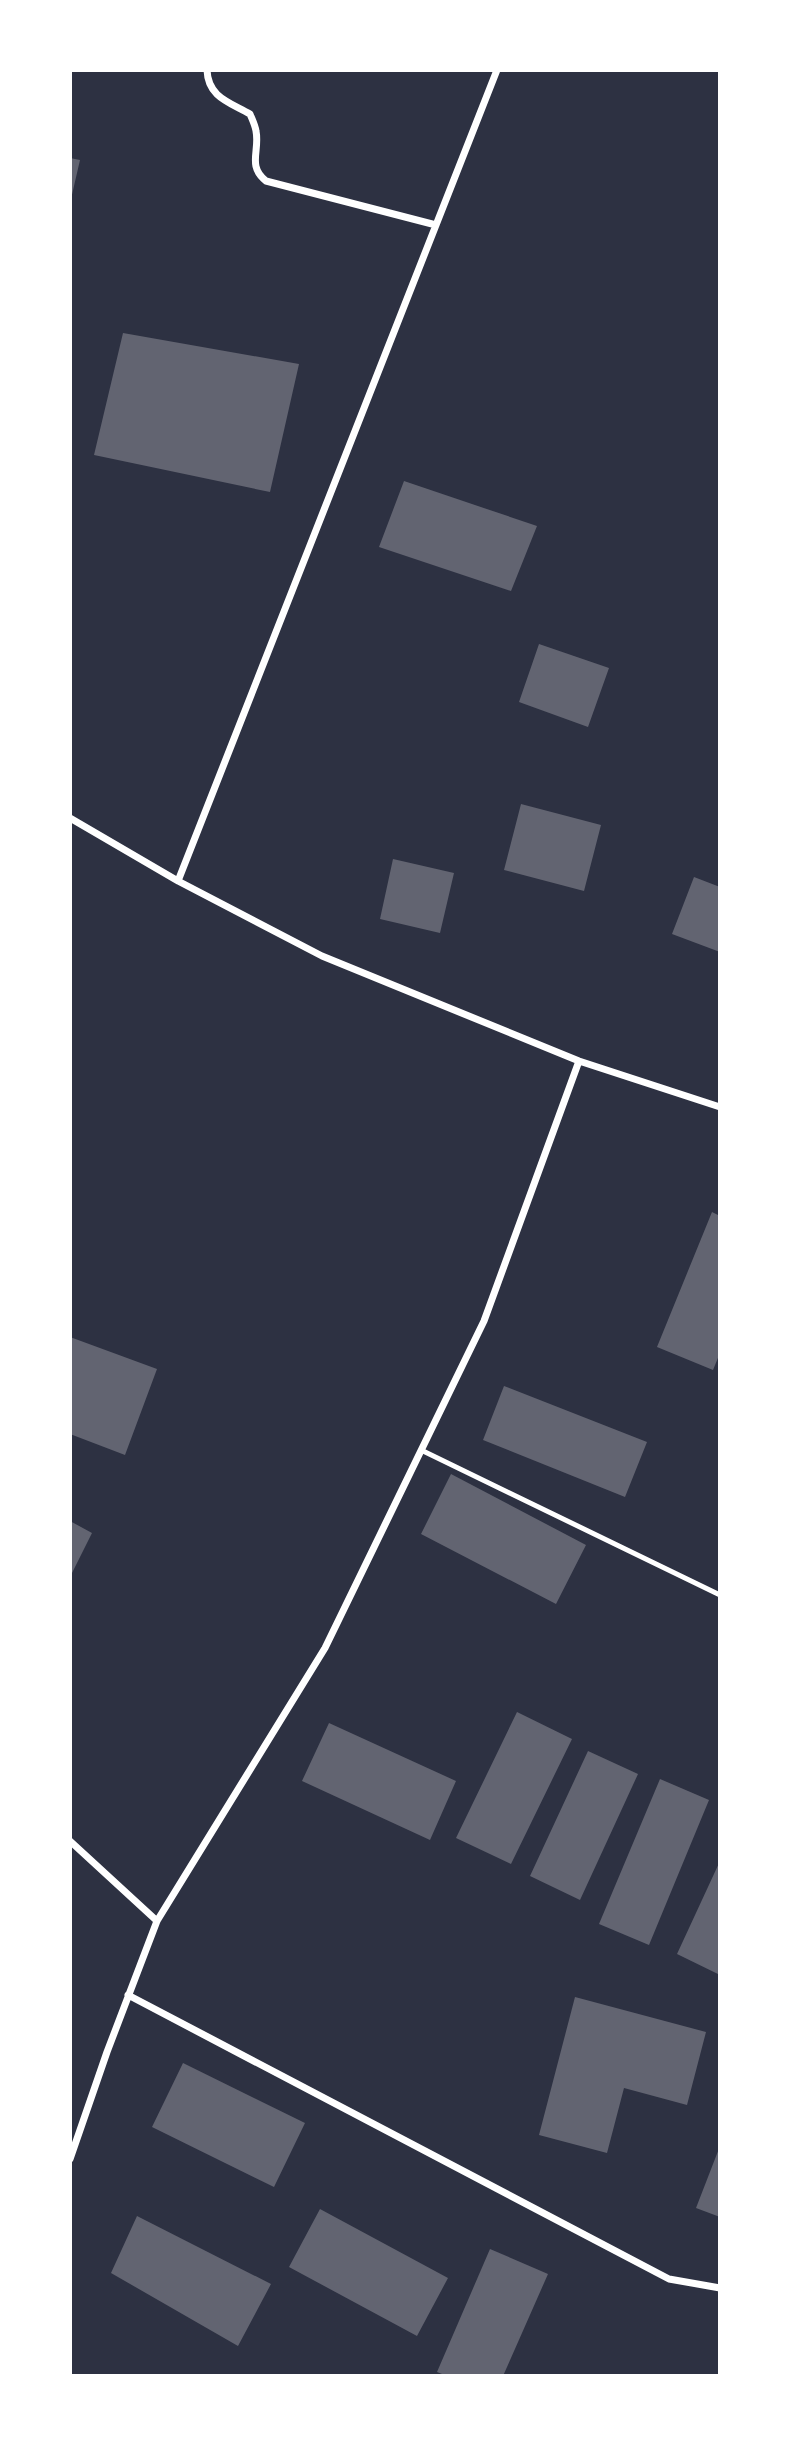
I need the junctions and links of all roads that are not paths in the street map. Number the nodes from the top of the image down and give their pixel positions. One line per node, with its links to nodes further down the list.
1 (208, 70): 3 (street)
2 (497, 70): 3 (street)
3 (436, 225): 5 (street)
4 (70, 818): 5 (street)
5 (178, 881): 6 (street)
6 (579, 1061): 7 (street); 8 (street)
7 (720, 1107)
8 (421, 1450): 9 (lane); 11 (street)
9 (720, 1595)
10 (70, 1841): 11 (street)
11 (157, 1921): 12 (street)
12 (128, 1995): 13 (street); 14 (street)
13 (70, 2159)
14 (720, 2288)

